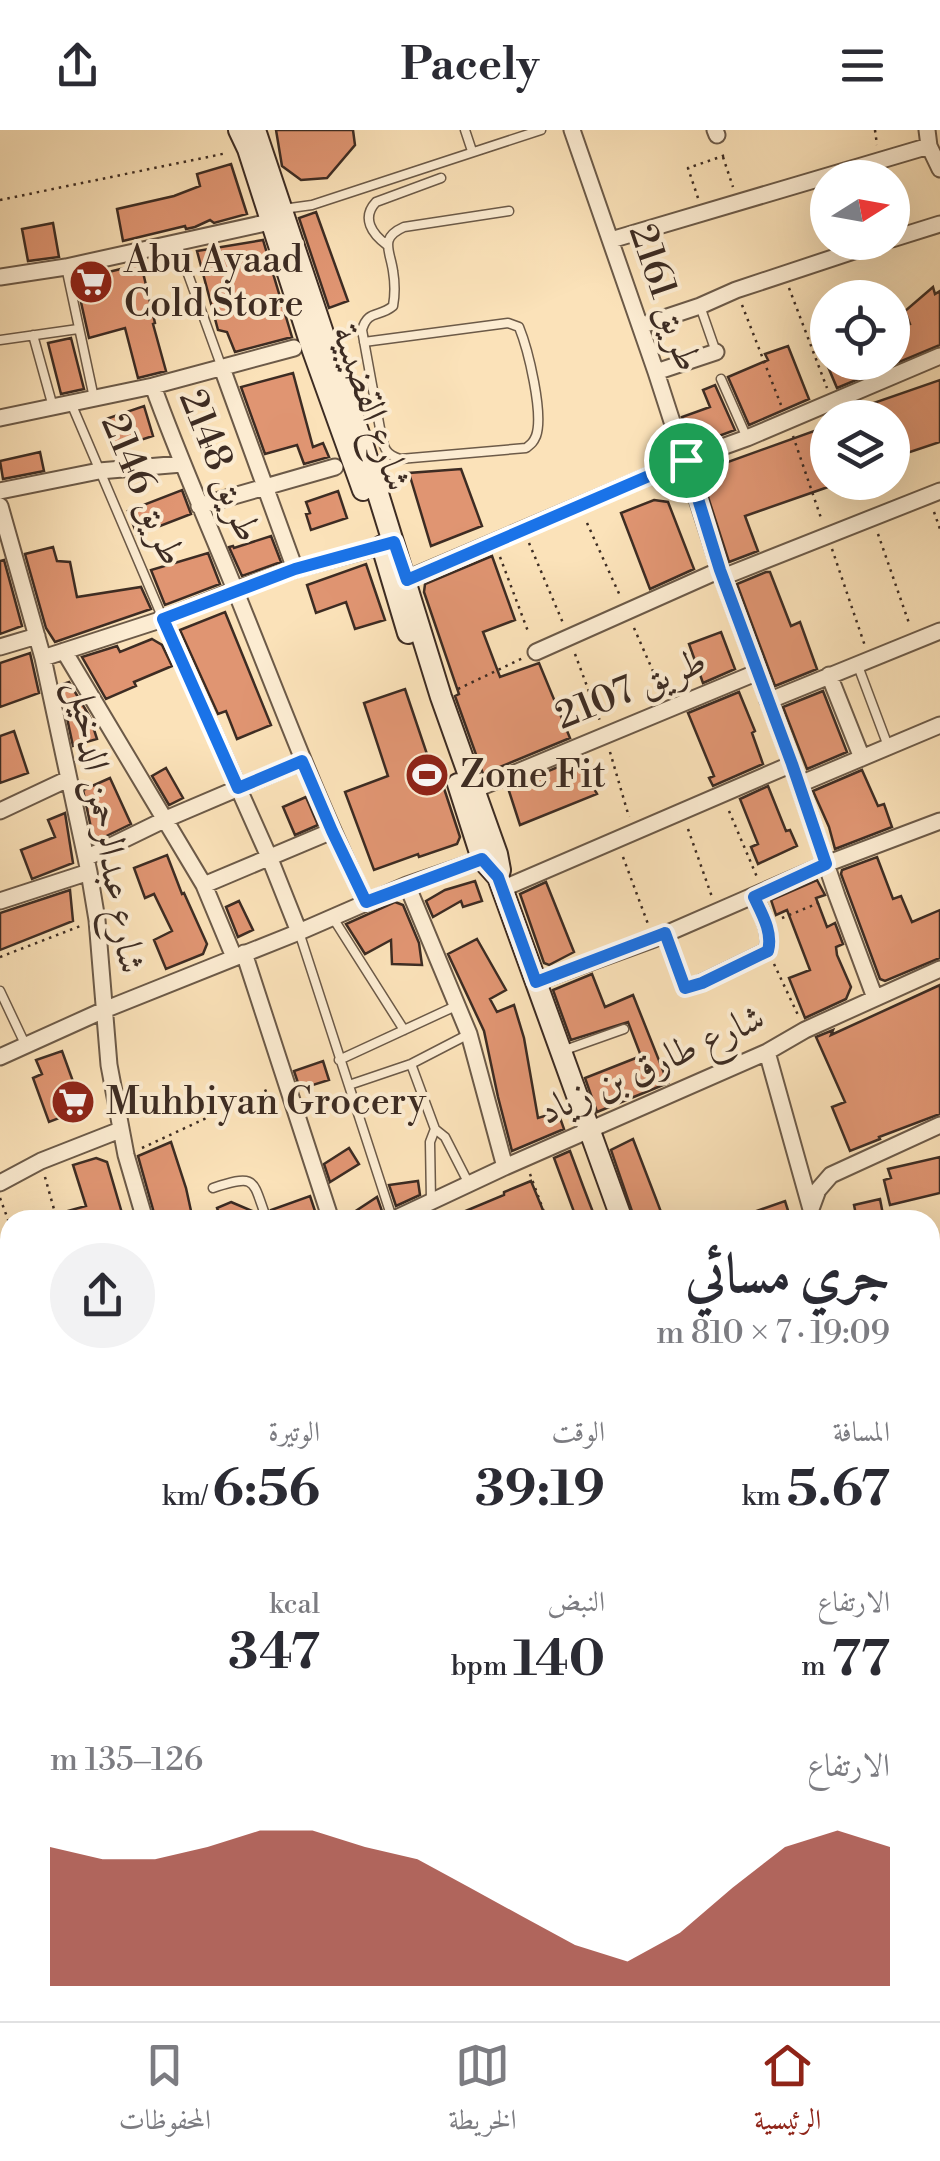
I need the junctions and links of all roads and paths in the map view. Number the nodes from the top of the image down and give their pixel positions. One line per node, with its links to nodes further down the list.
1 (465, 130): 7 (lane)
2 (541, 130): 7 (lane)
3 (572, 130): 18 (street, طريق 2161)
4 (716, 133): 8 (path)
5 (247, 136): 11 (path); 15 (street, شارع القضيبية)
6 (928, 138): 9 (street); 12 (street)
7 (472, 151): 15 (lane)
8 (723, 156): 12 (path); 14 (path)
9 (940, 169)
10 (440, 178): 20 (lane)
11 (0, 200)
12 (738, 204): 14 (street)
13 (509, 211): 20 (lane)
14 (704, 213): 18 (street)
15 (276, 215): 19 (street); 48 (street, شارع القضيبية)
16 (940, 224): 17 (street)
17 (910, 233)
18 (611, 240): 27 (street, طريق 2161)
19 (176, 241): 22 (street); 35 (lane)
20 (387, 245): 31 (lane)
21 (828, 260): 23 (street)
22 (66, 267): 24 (street); 28 (lane)
23 (784, 275): 25 (street); 40 (path)
24 (0, 277)
25 (736, 290): 26 (street); 46 (path)
26 (700, 306): 27 (street); 33 (lane)
27 (640, 326): 36 (street, طريق 2161)
28 (78, 329): 29 (lane); 39 (lane)
29 (33, 335): 30 (lane); 43 (lane)
30 (0, 340)
31 (364, 342): 48 (lane); 48 (lane)
32 (294, 348): 35 (street)
33 (716, 352): 36 (street)
34 (940, 356): 41 (street)
35 (222, 368): 38 (street); 53 (street)
36 (656, 372): 49 (street, طريق 2161)
37 (722, 380): 47 (lane)
38 (153, 386): 39 (street); 50 (street, طريق 2148)
39 (94, 398): 42 (street)
40 (831, 400)
41 (837, 400)
42 (71, 403): 43 (street); 52 (lane, طريق 2146)
43 (53, 407): 45 (street)
44 (810, 411): 46 (street)
45 (0, 418)
46 (787, 420): 47 (street)
47 (748, 438): 49 (street)
48 (364, 440): 63 (street, شارع القضيبية)
49 (686, 460): 61 (street); 65 (street, طريق 2161)
50 (182, 464): 52 (street); 58 (street, طريق 2148)
51 (335, 467): 53 (street)
52 (100, 472): 54 (street); 68 (lane, طريق 2146)
53 (265, 487): 58 (street); 64 (street)
54 (0, 491)
55 (934, 494): 59 (street); 60 (path)
56 (866, 500): 59 (path)
57 (0, 506): 70 (street, شارع عبدالرحمن الدخيل)
58 (199, 506): 67 (street, طريق 2148)
59 (872, 518): 65 (street); 72 (path)
60 (940, 529)
61 (524, 531): 62 (street); 71 (path)
62 (494, 542): 66 (street); 75 (path)
63 (388, 544): 64 (street); 66 (street, شارع القضيبية)
64 (295, 569): 67 (street)
65 (722, 573): 71 (street); 78 (street, طريق 2161)
66 (400, 583): 80 (street, شارع القضيبية); 100 (street, شارع القضيبية)
67 (235, 590): 68 (street); 86 (street, طريق 2148)
68 (163, 619): 74 (street); 90 (street, طريق 2146)
69 (940, 631): 72 (street)
70 (37, 636): 73 (street); 76 (street, شارع عبدالرحمن الدخيل)
71 (569, 638): 75 (street); 83 (path)
72 (915, 641): 77 (street)
73 (0, 647)
74 (64, 652): 76 (street); 95 (street)
75 (536, 652): 80 (path)
76 (43, 658): 88 (street, شارع عبدالرحمن الدخيل)
77 (858, 664): 79 (street); 84 (lane)
78 (758, 672): 81 (street, طريق 2161); 83 (street, طريق 2107)
79 (829, 676): 81 (street); 85 (street)
80 (441, 696): 91 (street, شارع القضيبية)
81 (768, 701): 87 (street, طريق 2161)
82 (940, 726): 84 (street)
83 (605, 734): 91 (street, طريق 2107); 98 (path)
84 (888, 746): 85 (street)
85 (862, 758): 89 (street)
86 (302, 761): 90 (street); 97 (street, طريق 2148)
87 (792, 764): 89 (street, طريق 2161); 92 (street)
88 (68, 780): 93 (street); 103 (street, شارع عبدالرحمن الدخيل)
89 (800, 784): 102 (street, طريق 2161)
90 (238, 788): 95 (street); 101 (street, طريق 2146)
91 (474, 790): 100 (street, شارع القضيبية)
92 (722, 794): 94 (street); 107 (path)
93 (0, 811)
94 (682, 812): 98 (street); 111 (path)
95 (166, 820): 103 (street); 105 (street)
96 (940, 821): 102 (street)
97 (332, 831): 101 (street); 110 (street, طريق 2148)
98 (634, 833): 99 (street)
99 (617, 842): 104 (street); 116 (path)
100 (490, 856): 104 (street, شارع القضيبية); 106 (street)
101 (270, 858): 105 (street); 115 (street, طريق 2146)
102 (826, 864): 107 (street); 108 (street, طريق 2161)
103 (88, 865): 109 (street); 113 (street, شارع عبدالرحمن الدخيل)
104 (500, 883): 121 (street, شارع القضيبية)
105 (204, 884): 118 (street)
106 (407, 885): 110 (street); 125 (street)
107 (759, 895): 111 (street); 114 (street)
108 (837, 896): 114 (path); 124 (street, طريق 2161)
109 (0, 901)
110 (366, 902): 112 (street)
111 (717, 913): 116 (street)
112 (334, 918): 115 (street); 130 (lane)
113 (97, 920): 119 (path); 126 (street, شارع عبدالرحمن الدخيل)
114 (767, 924): 117 (street)
115 (299, 932): 118 (street); 137 (lane)
116 (660, 936): 121 (street); 122 (lane)
117 (768, 951): 122 (street); 131 (path)
118 (239, 955): 126 (street); 139 (street)
119 (0, 956)
120 (940, 969): 124 (street, شارع طارق بن زياد)
121 (536, 982): 134 (street, شارع القضيبية)
122 (702, 983)
123 (0, 990): 127 (lane)
124 (875, 998): 131 (street, شارع طارق بن زياد)
125 (458, 1006): 130 (lane); 132 (street)
126 (104, 1010): 133 (street); 143 (street, شارع عبدالرحمن الدخيل)
127 (11, 1014): 128 (lane); 133 (lane)
128 (0, 1019)
129 (624, 1029): 134 (lane)
130 (404, 1030): 137 (lane)
131 (805, 1030): 135 (street, شارع طارق بن زياد)
132 (470, 1034): 138 (lane); 148 (street)
133 (26, 1046): 136 (street)
134 (561, 1051): 144 (street, شارع القضيبية)
135 (768, 1052): 144 (street, شارع طارق بن زياد); 161 (street)
136 (0, 1056)
137 (340, 1060): 140 (lane)
138 (411, 1064): 140 (lane); 142 (lane)
139 (286, 1081): 145 (path); 156 (street)
140 (349, 1085): 157 (lane)
141 (940, 1125): 162 (street)
142 (435, 1129): 150 (lane); 152 (lane)
143 (120, 1130): 145 (street, شارع عبدالرحمن الدخيل); 147 (street)
144 (588, 1130): 146 (street, شارع طارق بن زياد); 160 (street, شارع القضيبية)
145 (126, 1156): 154 (street, شارع عبدالرحمن الدخيل)
146 (524, 1158): 148 (street, شارع طارق بن زياد); 159 (path)
147 (41, 1161): 149 (street); 153 (path)
148 (505, 1167): 150 (street, شارع طارق بن زياد)
149 (0, 1183)
150 (470, 1184): 152 (street, شارع طارق بن زياد)
151 (213, 1188): 155 (lane)
152 (430, 1201): 158 (street, شارع طارق بن زياد)
153 (54, 1210)
154 (142, 1210)
155 (263, 1210)
156 (328, 1210)
157 (389, 1210)
158 (412, 1210)
159 (544, 1210)
160 (618, 1210)
161 (811, 1210)
162 (813, 1210)

